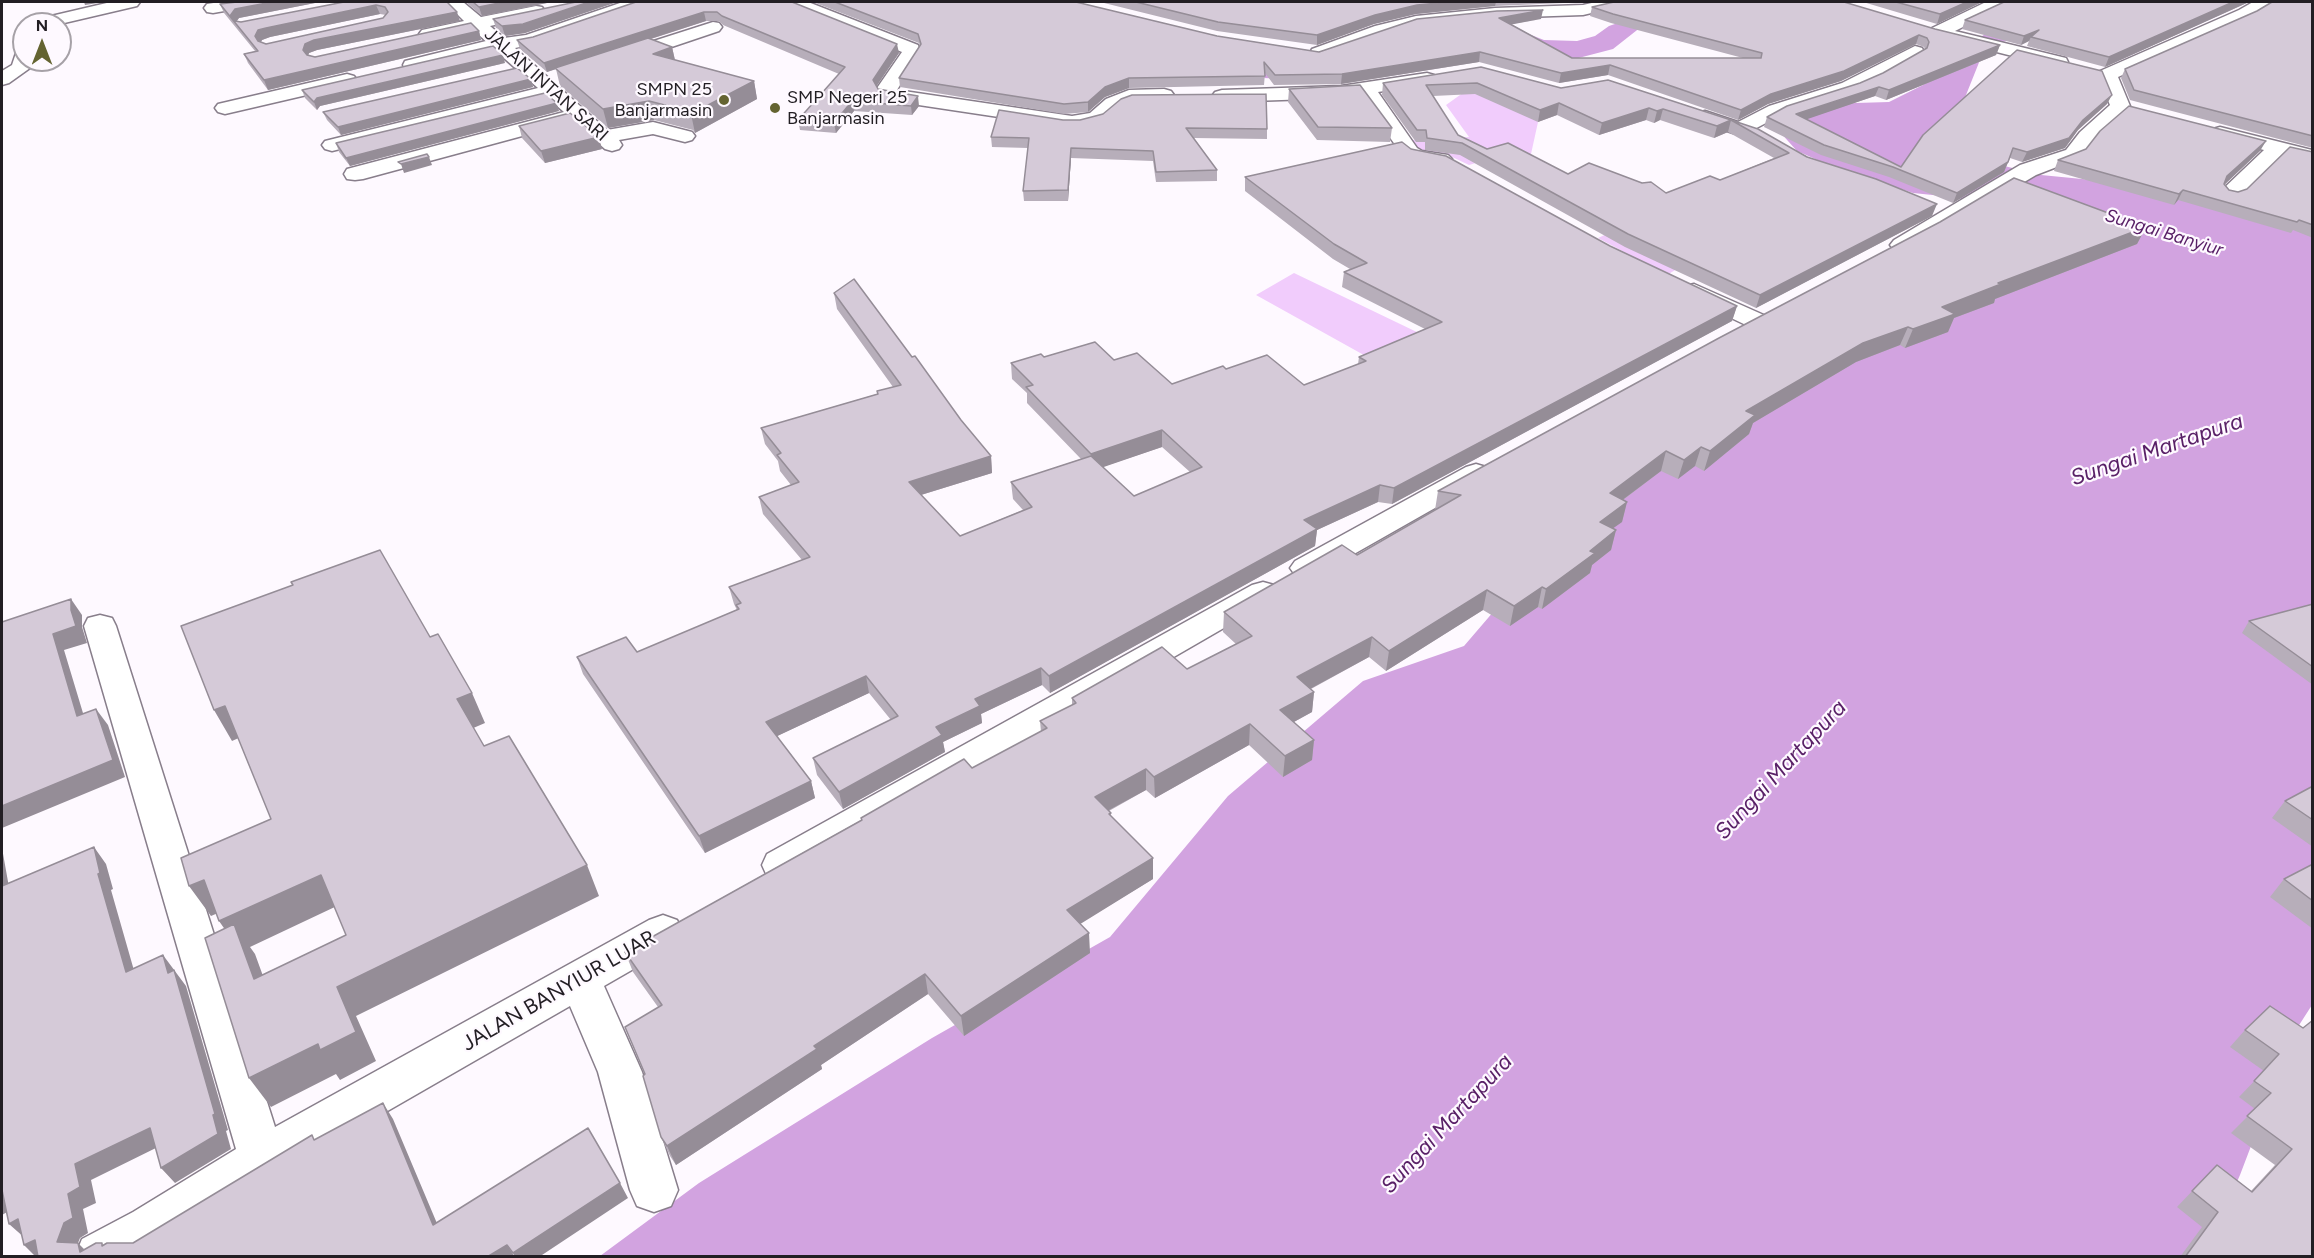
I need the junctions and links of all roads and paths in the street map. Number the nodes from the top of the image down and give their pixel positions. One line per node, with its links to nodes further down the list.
1 (130, 2): 16 (street)
2 (247, 2): 12 (street)
3 (479, 2): 11 (street)
4 (638, 2): 23 (street)
5 (794, 2): 37 (street)
6 (1430, 2): 17 (street)
7 (1503, 2): 15 (street)
8 (1616, 2): 15 (street)
9 (1999, 2): 21 (street)
10 (2264, 2): 31 (street)
11 (455, 4): 14 (street); 18 (street, JALAN INTAN SARI)
12 (213, 8)
13 (548, 9): 18 (street)
14 (434, 10)
15 (1523, 12): 17 (street)
16 (72, 16)
17 (1458, 16): 26 (street)
18 (478, 24): 22 (street); 23 (street, JALAN INTAN SARI)
19 (1918, 26): 21 (street)
20 (713, 27): 27 (street)
21 (1947, 34): 31 (street)
22 (413, 37)
23 (501, 45): 28 (street, JALAN INTAN SARI); 29 (street)
24 (1298, 51): 26 (street)
25 (1915, 52): 45 (street)
26 (1322, 58): 36 (street)
27 (600, 65)
28 (524, 66): 30 (street); 34 (street, JALAN INTAN SARI)
29 (396, 69)
30 (501, 72)
31 (2108, 75): 39 (street)
32 (1446, 76): 35 (street)
33 (364, 77): 40 (street)
34 (551, 84): 43 (street, JALAN INTAN SARI); 48 (street)
35 (1365, 88): 36 (street); 51 (street)
36 (1340, 91): 38 (street)
37 (1177, 95)
38 (1201, 96)
39 (2120, 106): 42 (street); 54 (street)
40 (225, 108)
41 (1685, 110): 45 (street)
42 (2143, 112)
43 (577, 115): 47 (street, JALAN INTAN SARI); 52 (street)
44 (2199, 128): 49 (street)
45 (1740, 129): 46 (street)
46 (1763, 135)
47 (686, 136)
48 (332, 145)
49 (2278, 149): 50 (street); 53 (street)
50 (2313, 156)
51 (1461, 168)
52 (355, 174)
53 (2232, 193)
54 (1872, 260)
55 (1676, 283): 57 (street)
56 (1788, 305): 57 (street)
57 (1757, 321): 58 (street)
58 (1721, 340)
59 (1503, 459): 61 (street)
60 (100, 626): 64 (street)
61 (754, 880)
62 (693, 915): 63 (street, JALAN BANYIUR LUAR)
63 (580, 979): 64 (street, JALAN BANYIUR LUAR); 65 (street)
64 (262, 1159): 66 (street, JALAN BANYIUR LUAR)
65 (654, 1190)
66 (99, 1257)

